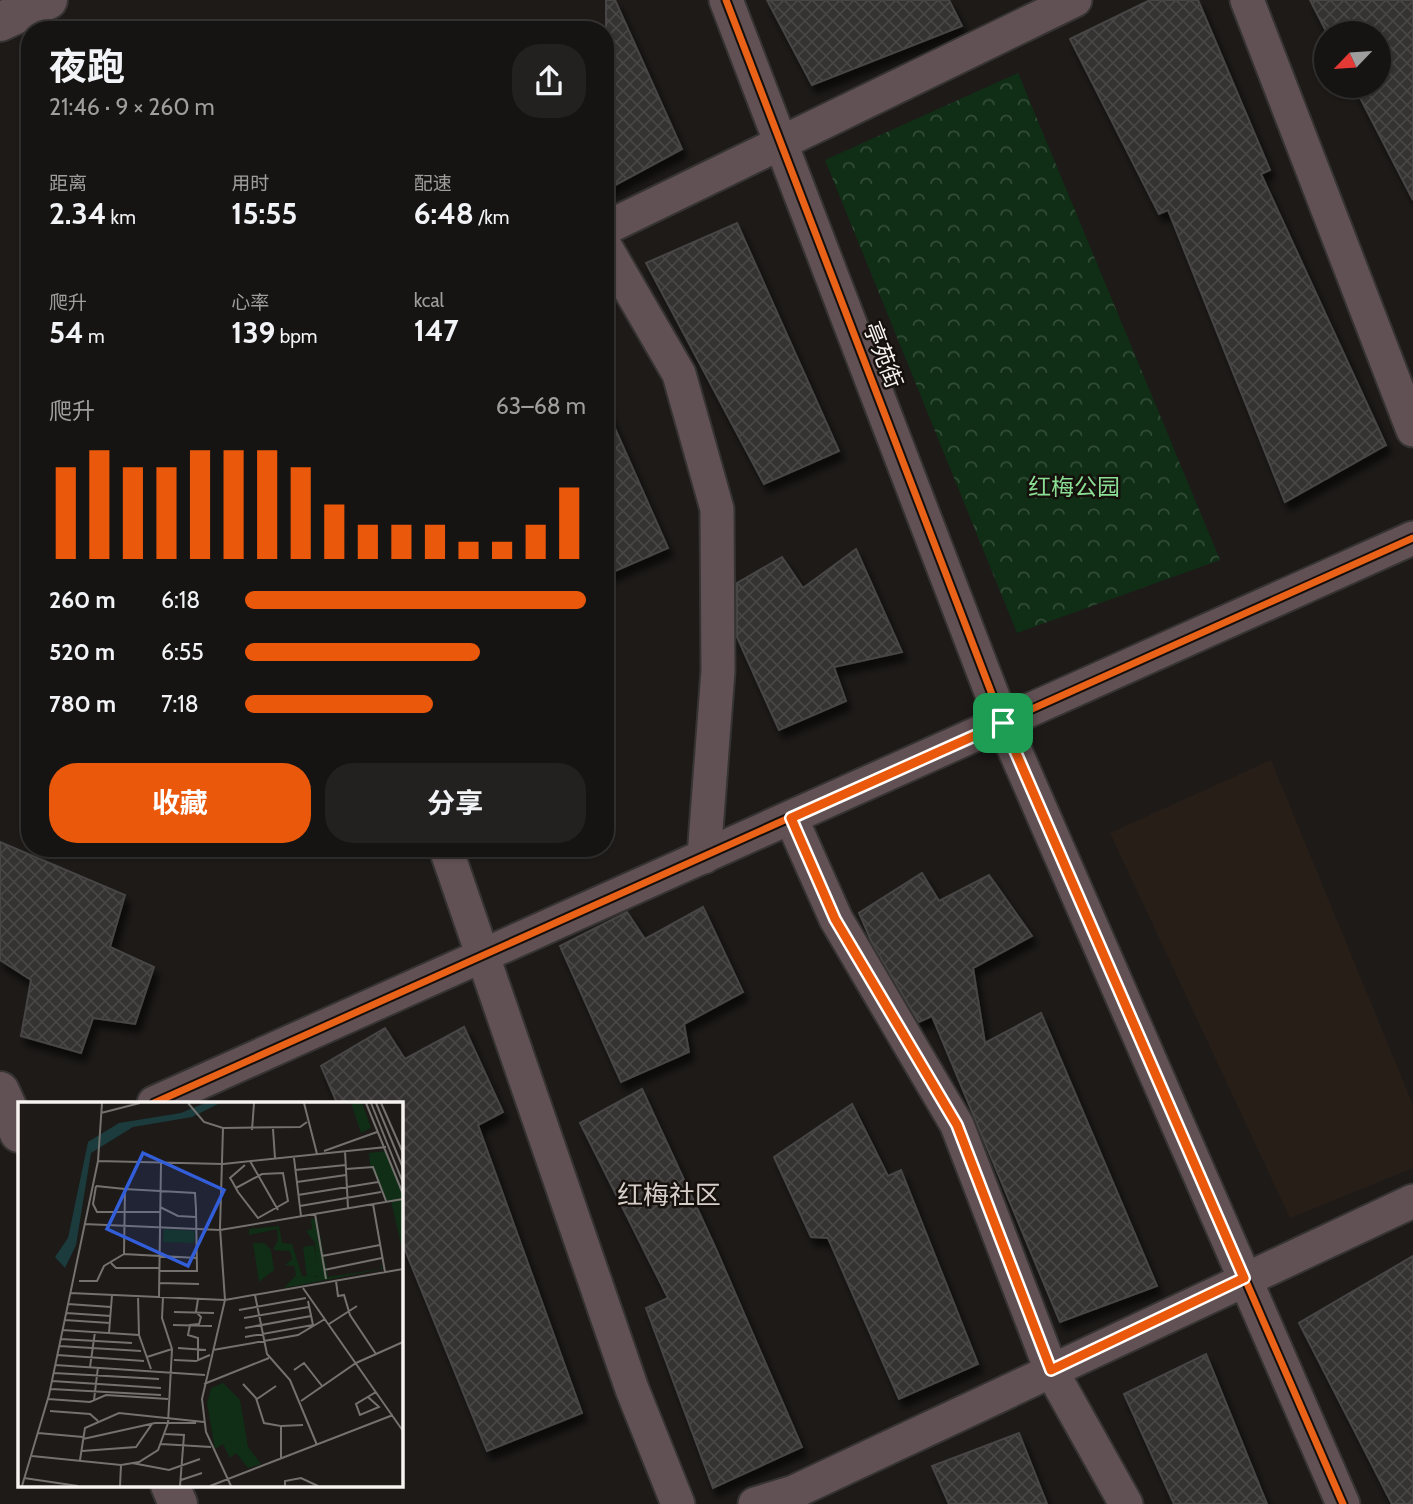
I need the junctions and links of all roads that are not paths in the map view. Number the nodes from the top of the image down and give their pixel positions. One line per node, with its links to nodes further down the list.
1 (48, 0): 5 (street)
2 (726, 0): 6 (street, 亭苑街)
3 (1075, 0): 6 (street)
4 (1247, 0): 9 (street)
5 (0, 22)
6 (782, 145): 7 (street); 11 (street, 亭苑街)
7 (614, 224)
8 (614, 262): 14 (street)
9 (1413, 430)
10 (1413, 538): 11 (street)
11 (1003, 723): 12 (street); 20 (street, 亭苑街)
12 (791, 818): 14 (street); 21 (street)
13 (449, 857): 15 (street)
14 (704, 858): 15 (street)
15 (483, 956): 17 (street); 24 (street)
16 (0, 1091): 18 (street)
17 (156, 1102)
18 (18, 1131)
19 (1413, 1201): 20 (street)
20 (1244, 1278): 21 (street); 27 (street, 亭苑街)
21 (1051, 1370): 25 (street); 26 (street)
22 (170, 1486): 23 (street)
23 (178, 1504)
24 (678, 1504)
25 (755, 1504)
26 (1126, 1504)
27 (1343, 1504)

